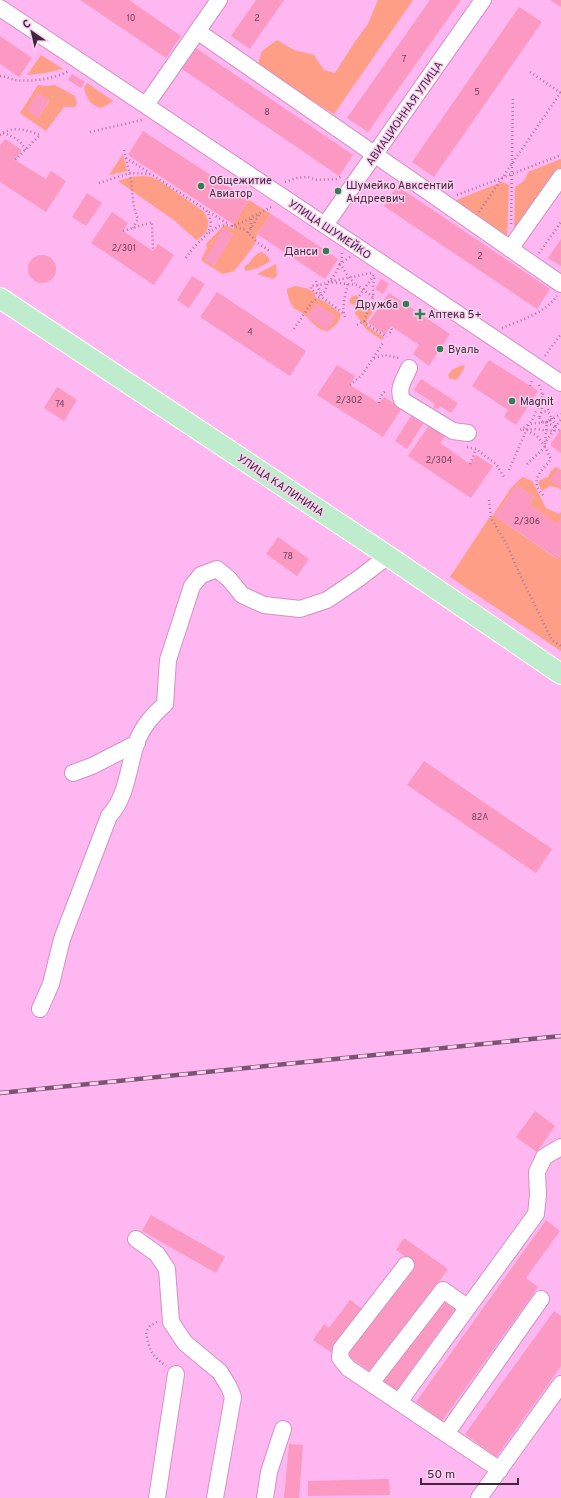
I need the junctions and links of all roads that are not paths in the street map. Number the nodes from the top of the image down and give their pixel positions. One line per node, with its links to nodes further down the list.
1 (219, 0): 4 (street)
2 (483, 0): 6 (street, АВИАЦИОННАЯ УЛИЦА)
3 (0, 8): 5 (street, УЛИЦА ШУМЕЙКО)
4 (197, 31): 5 (street); 6 (street)
5 (145, 112): 8 (street, УЛИЦА ШУМЕЙКО)
6 (375, 154): 8 (street, АВИАЦИОННАЯ УЛИЦА); 9 (street)
7 (561, 177): 9 (street)
8 (325, 225): 13 (street, УЛИЦА ШУМЕЙКО)
9 (510, 249): 10 (street)
10 (560, 289)
11 (0, 298): 15 (main road, УЛИЦА КАЛИНИНА)
12 (406, 364): 14 (street)
13 (561, 383)
14 (460, 432)
15 (388, 556): 16 (main road, УЛИЦА КАЛИНИНА); 17 (street)
16 (561, 674)
17 (136, 743): 18 (street); 19 (street)
18 (72, 773)
19 (40, 1009)
20 (561, 1147): 24 (street)
21 (136, 1239): 33 (street)
22 (406, 1265): 26 (street)
23 (541, 1299): 30 (street)
24 (468, 1307): 26 (street); 28 (street)
25 (176, 1374): 32 (street)
26 (371, 1383): 28 (street)
27 (561, 1384): 31 (street)
28 (399, 1402): 30 (street)
29 (283, 1429): 34 (street)
30 (446, 1434): 31 (street)
31 (500, 1470): 35 (street)
32 (157, 1498)
33 (215, 1498)
34 (265, 1498)
35 (479, 1498)

